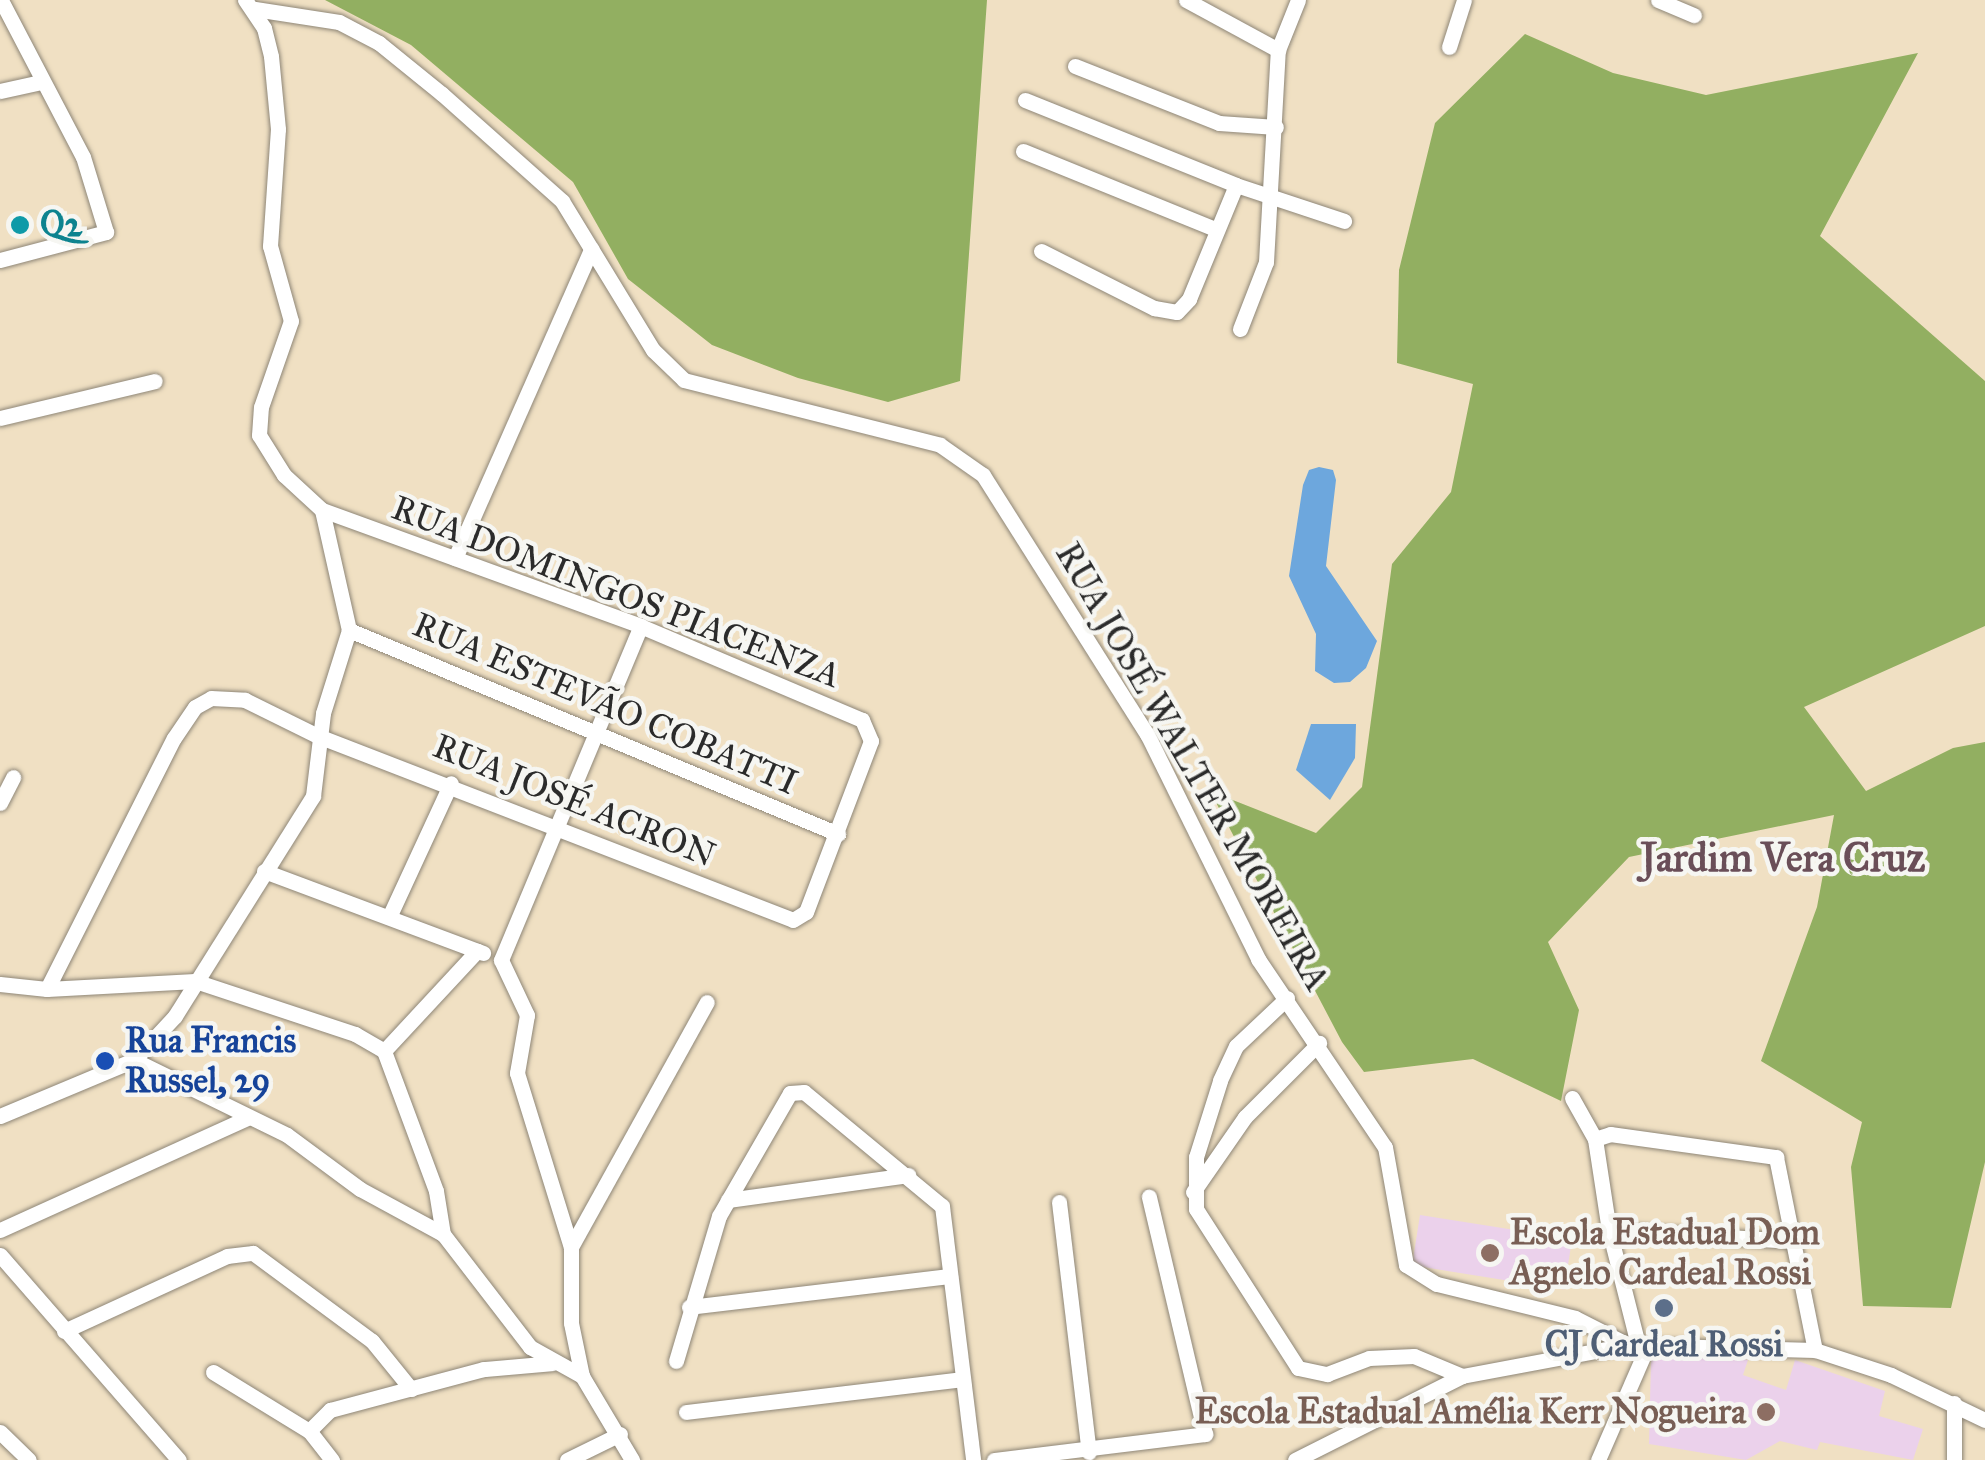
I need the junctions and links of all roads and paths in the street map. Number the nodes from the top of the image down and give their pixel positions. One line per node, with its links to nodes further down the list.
1 (0, 0): 11 (street)
2 (1186, 0): 9 (street)
3 (1298, 0): 9 (street)
4 (1464, 0): 8 (street)
5 (1658, 0): 7 (street)
6 (250, 5): 20 (street, RUA JOSÉ WALTER MOREIRA); 26 (street)
7 (1694, 16)
8 (1449, 47)
9 (1278, 50): 14 (street)
10 (1076, 66): 14 (street)
11 (41, 82): 12 (street); 22 (street)
12 (0, 91)
13 (1024, 100): 16 (street)
14 (1276, 127): 17 (street)
15 (1023, 150): 19 (street)
16 (1236, 185): 17 (street); 19 (street)
17 (1267, 196): 18 (street); 23 (street)
18 (1344, 220)
19 (1216, 229): 21 (street)
20 (591, 249): 27 (street); 45 (street, RUA JOSÉ WALTER MOREIRA)
21 (1041, 251)
22 (0, 260)
23 (1240, 329)
24 (155, 381): 25 (street)
25 (0, 418)
26 (322, 510): 27 (street, RUA DOMINGOS PIACENZA); 29 (street)
27 (455, 558): 28 (street, RUA DOMINGOS PIACENZA)
28 (641, 626): 30 (street); 36 (street, RUA DOMINGOS PIACENZA)
29 (349, 630): 30 (street, RUA ESTEVÃO COBATTI); 31 (street)
30 (600, 734): 35 (street); 36 (street, RUA ESTEVÃO COBATTI)
31 (318, 736): 33 (street, RUA JOSÉ ACRON); 37 (street); 44 (street, RUA JOSÉ ACRON)
32 (13, 777): 34 (street)
33 (452, 783): 35 (street, RUA JOSÉ ACRON); 39 (street)
34 (0, 802)
35 (559, 825): 38 (street, RUA JOSÉ ACRON); 41 (street)
36 (838, 834): 38 (street, RUA DOMINGOS PIACENZA)
37 (264, 871): 39 (street); 42 (street)
38 (806, 912)
39 (390, 915): 40 (street)
40 (477, 951): 41 (street); 48 (street)
41 (501, 960): 63 (street)
42 (195, 981): 44 (street); 48 (street); 49 (street)
43 (0, 984): 44 (street)
44 (47, 990)
45 (1286, 998): 47 (street, RUA JOSÉ WALTER MOREIRA); 55 (street)
46 (707, 1002): 63 (street)
47 (1319, 1044): 55 (street); 68 (street, RUA JOSÉ WALTER MOREIRA)
48 (384, 1052): 61 (street)
49 (134, 1060): 51 (street); 52 (street)
50 (1572, 1098): 53 (street)
51 (0, 1116)
52 (247, 1118): 59 (street); 61 (street)
53 (1595, 1139): 60 (street); 62 (street)
54 (908, 1175): 57 (street); 57 (street); 65 (street)
55 (1192, 1194): 74 (street)
56 (1149, 1196): 84 (street)
57 (728, 1200): 66 (street)
58 (1059, 1202): 84 (street)
59 (0, 1230)
60 (1609, 1230): 62 (street); 68 (street)
61 (443, 1234): 71 (street)
62 (1795, 1241): 69 (street)
63 (571, 1247): 73 (street)
64 (0, 1255): 67 (street)
65 (950, 1276): 66 (street); 75 (street)
66 (688, 1307): 70 (street)
67 (64, 1331): 76 (street); 86 (street)
68 (1638, 1345): 69 (street); 74 (street); 93 (street)
69 (1816, 1350): 78 (street)
70 (676, 1361)
71 (552, 1363): 73 (street); 76 (street)
72 (213, 1372): 81 (street)
73 (582, 1376): 83 (street)
74 (1462, 1376): 92 (street)
75 (962, 1379): 79 (street); 90 (street)
76 (411, 1389): 81 (street)
77 (1985, 1398): 80 (street)
78 (1954, 1403): 80 (street); 94 (street)
79 (686, 1412)
80 (1982, 1419)
81 (309, 1431): 87 (street)
82 (0, 1432): 85 (street)
83 (620, 1434): 88 (street); 89 (street)
84 (1088, 1452): 91 (street)
85 (29, 1460)
86 (179, 1460)
87 (332, 1460)
88 (567, 1460)
89 (632, 1460)
90 (973, 1460)
91 (994, 1460)
92 (1295, 1460)
93 (1598, 1460)
94 (1954, 1460)

